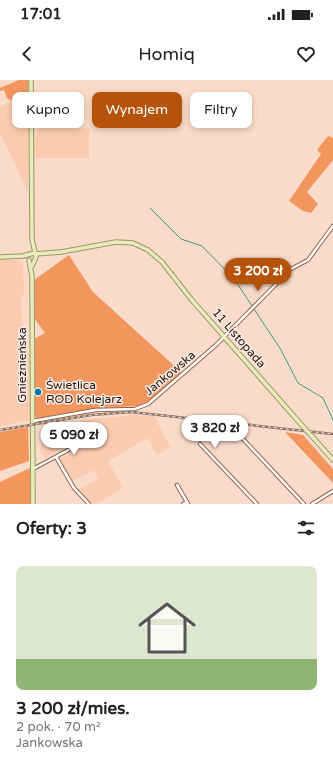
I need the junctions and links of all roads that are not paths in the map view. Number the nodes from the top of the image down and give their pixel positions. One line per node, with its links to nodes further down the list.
1 (31, 80): 3 (main road, Gnieźnieńska)
2 (333, 226): 5 (street, Jankowska)
3 (32, 256): 4 (main road, 11 Listopada); 5 (main road, 11 Listopada); 6 (main road, Gnieźnieńska)
4 (0, 257)
5 (224, 337): 6 (street, Jankowska); 11 (main road, 11 Listopada)
6 (32, 421): 12 (main road, Gnieźnieńska)
7 (243, 439): 20 (street)
8 (85, 441): 10 (street)
9 (200, 444): 19 (street)
10 (56, 457): 12 (street); 17 (street)
11 (333, 460)
12 (32, 469): 16 (main road, Gnieźnieńska)
13 (177, 485): 15 (street)
14 (333, 491): 21 (street)
15 (187, 503): 18 (street)
16 (33, 504)
17 (89, 504)
18 (183, 504)
19 (257, 504)
20 (304, 504)
21 (312, 504)

